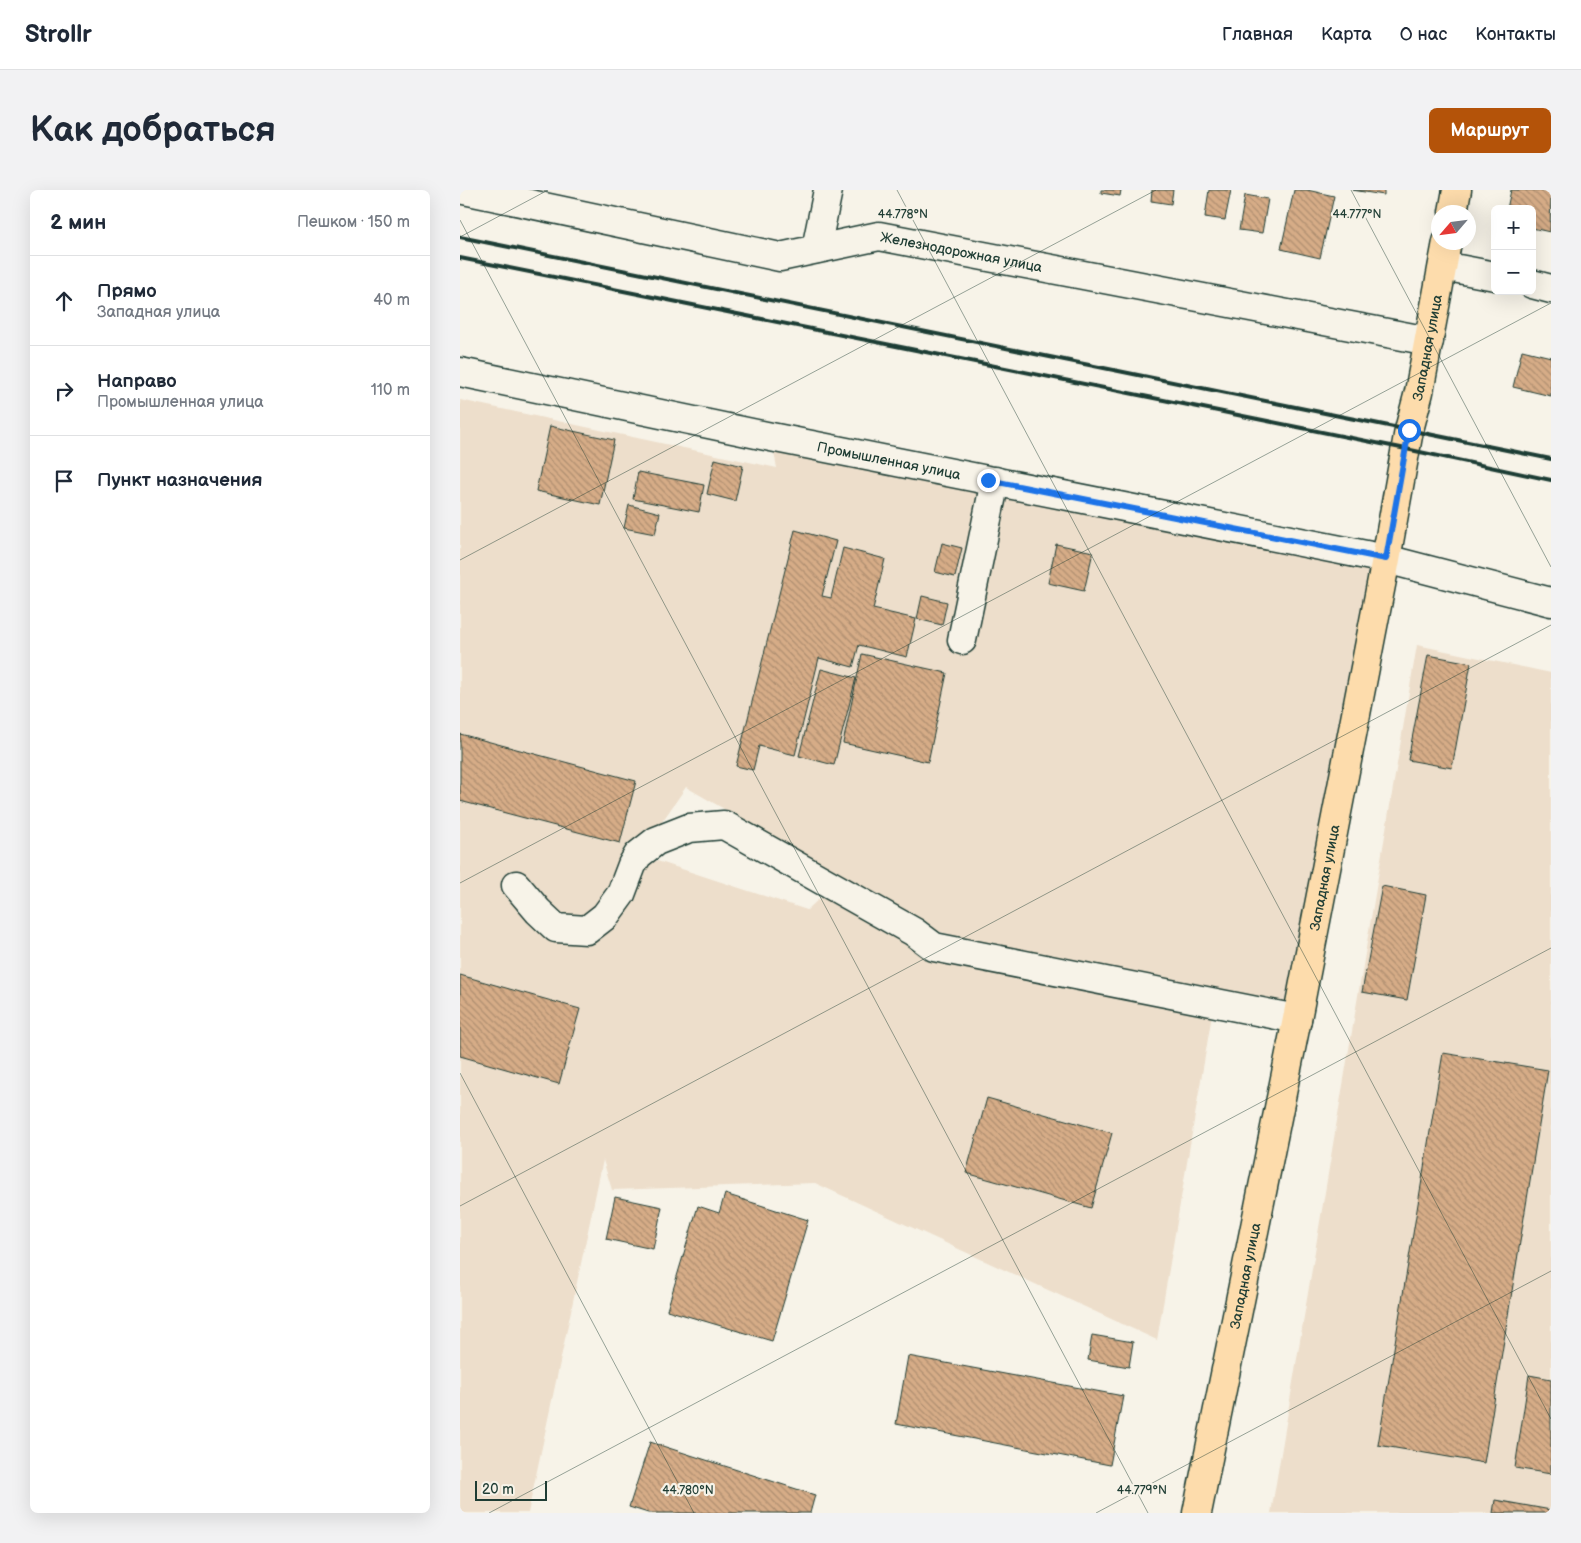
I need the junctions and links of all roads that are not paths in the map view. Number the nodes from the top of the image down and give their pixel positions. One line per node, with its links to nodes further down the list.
1 (464, 190): 5 (street, Железнодорожная улица)
2 (828, 190): 5 (street)
3 (1457, 190): 4 (main road)
4 (1454, 205)
5 (816, 249): 10 (street, Железнодорожная улица)
6 (1445, 254): 7 (street); 10 (main road, Западная улица)
7 (1491, 274)
8 (1536, 285): 9 (street)
9 (1551, 289)
10 (1429, 341): 13 (main road, Западная улица)
11 (460, 372): 12 (street, Промышленная улица)
12 (995, 481): 13 (street, Промышленная улица); 15 (street)
13 (1386, 559): 14 (street, Промышленная улица); 17 (main road, Западная улица)
14 (1551, 602)
15 (962, 640)
16 (516, 886): 17 (street)
17 (1297, 1019): 18 (main road, Западная улица)
18 (1197, 1513)

